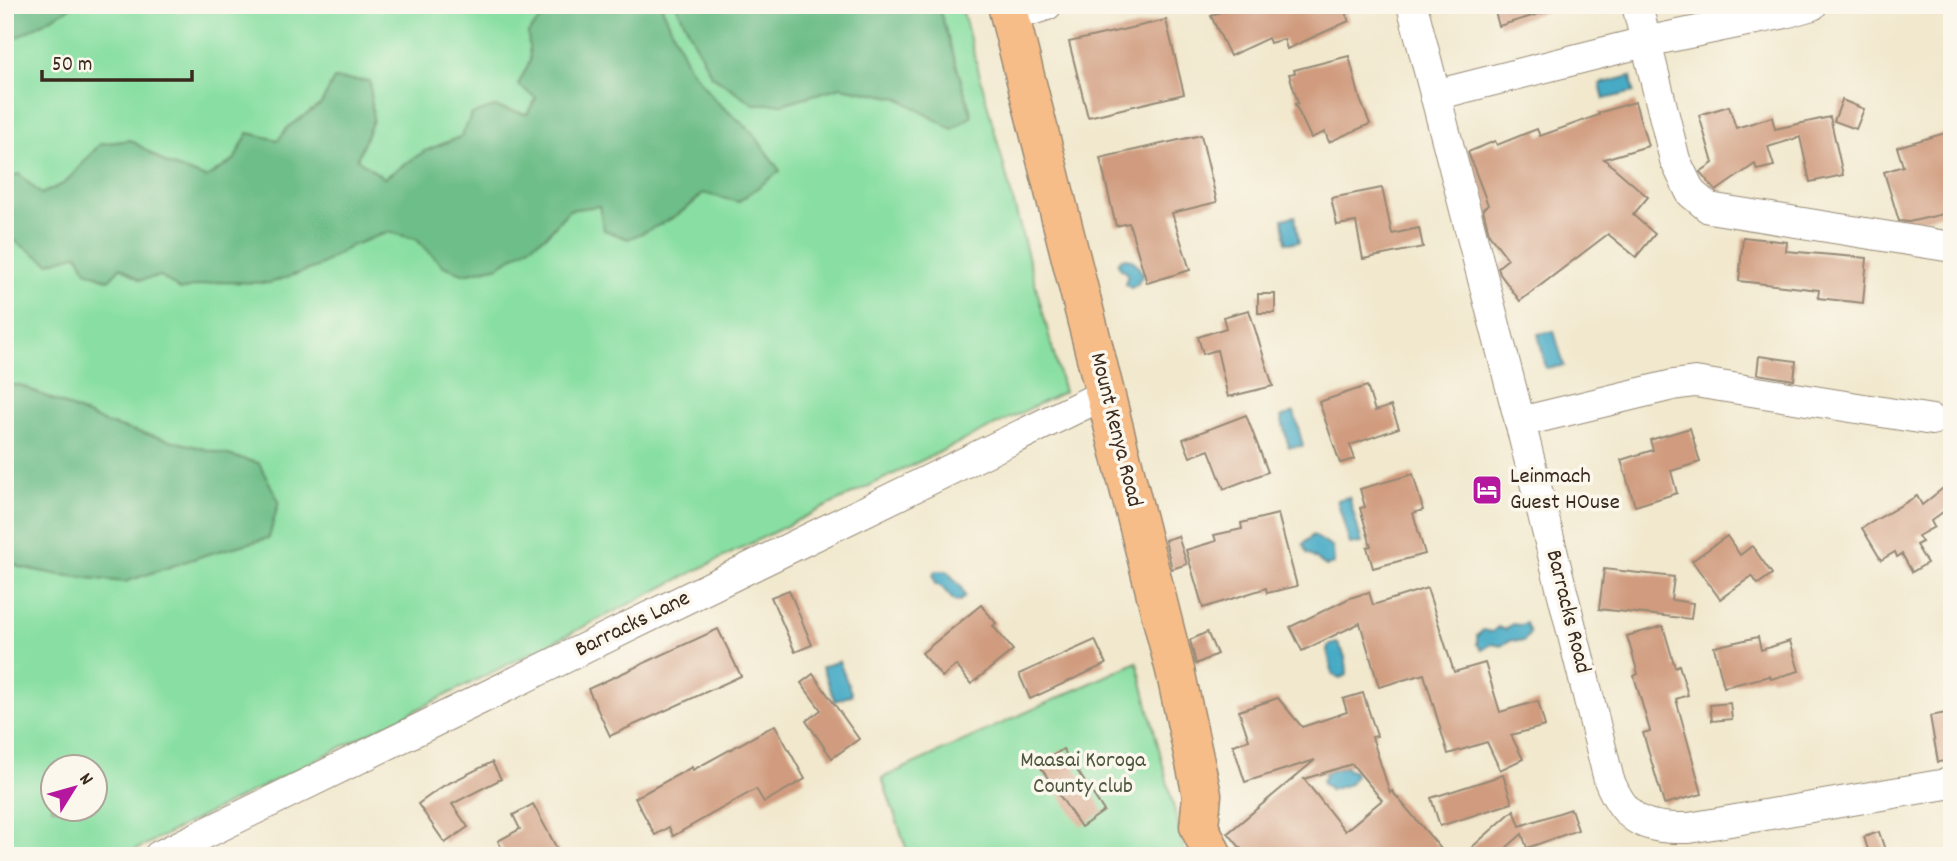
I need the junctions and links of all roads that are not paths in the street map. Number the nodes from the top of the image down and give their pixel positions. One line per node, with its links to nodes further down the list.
1 (1047, 5): 5 (street)
2 (1412, 5): 7 (street, Barracks Road)
3 (1637, 5): 6 (street)
4 (1812, 5): 6 (street)
5 (1009, 11): 9 (main road, Mount Kenya Road)
6 (1645, 42): 7 (street); 8 (street)
7 (1435, 94): 11 (street, Barracks Road)
8 (1952, 247)
9 (1107, 393): 13 (street, Barracks Lane); 14 (main road, Mount Kenya Road)
10 (1932, 420): 11 (street)
11 (1520, 422): 12 (street, Barracks Road)
12 (1952, 783)
13 (159, 856)
14 (1213, 856)

